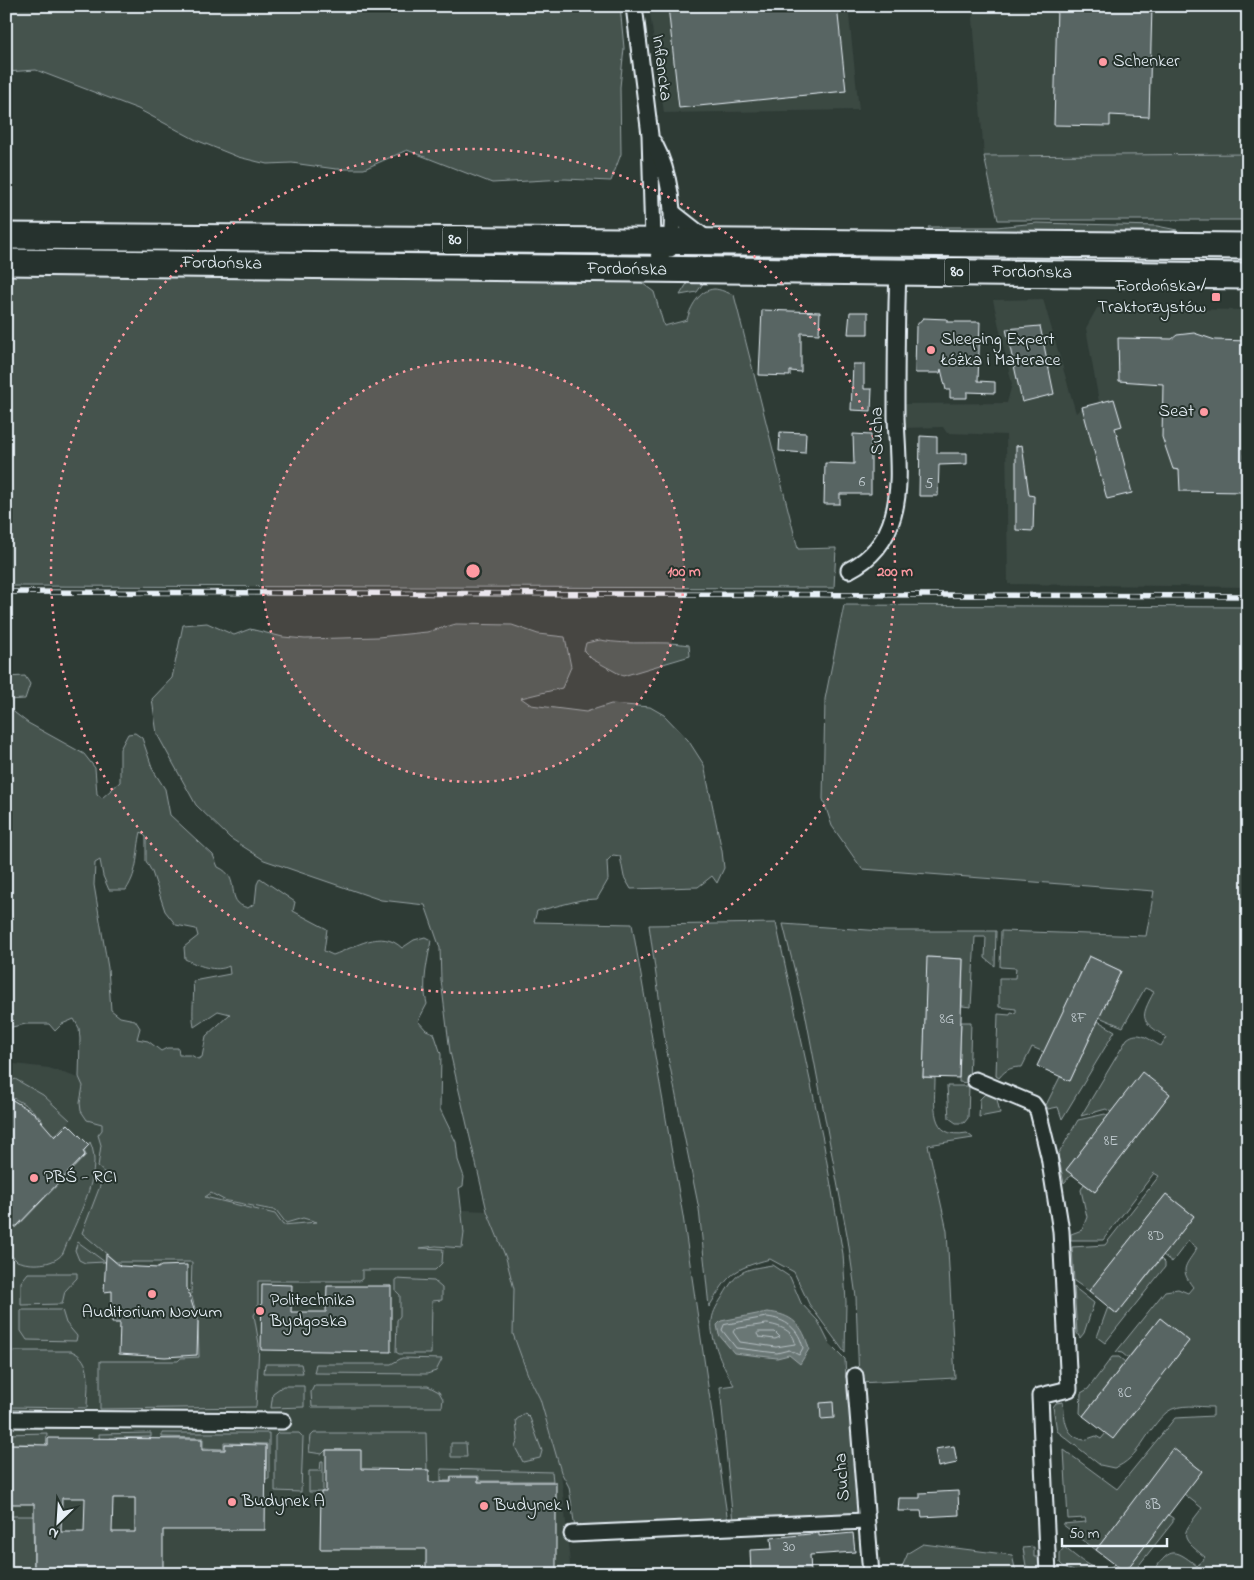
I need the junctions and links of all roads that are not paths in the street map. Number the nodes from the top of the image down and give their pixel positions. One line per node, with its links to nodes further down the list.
1 (634, 6): 2 (street, Inflancka)
2 (650, 135): 3 (street, Inflancka); 6 (street, Inflancka)
3 (672, 212): 5 (street); 6 (street, Inflancka)
4 (6, 236): 6 (main road, Fordońska / 80)
5 (710, 241): 6 (main road, Fordońska / 80); 7 (main road, Fordońska / 80)
6 (662, 242): 9 (street)
7 (1248, 246)
8 (6, 262): 9 (main road, Fordońska / 80)
9 (667, 270): 10 (main road, Fordońska / 80)
10 (898, 272): 11 (main road, Fordońska / 80); 12 (street, Sucha)
11 (1248, 276)
12 (849, 570)
13 (975, 1080): 20 (street)
14 (855, 1376): 17 (street, Sucha)
15 (6, 1419): 16 (street)
16 (283, 1421)
17 (866, 1521): 18 (street); 19 (street, Sucha)
18 (572, 1534)
19 (871, 1574)
20 (1048, 1574)

